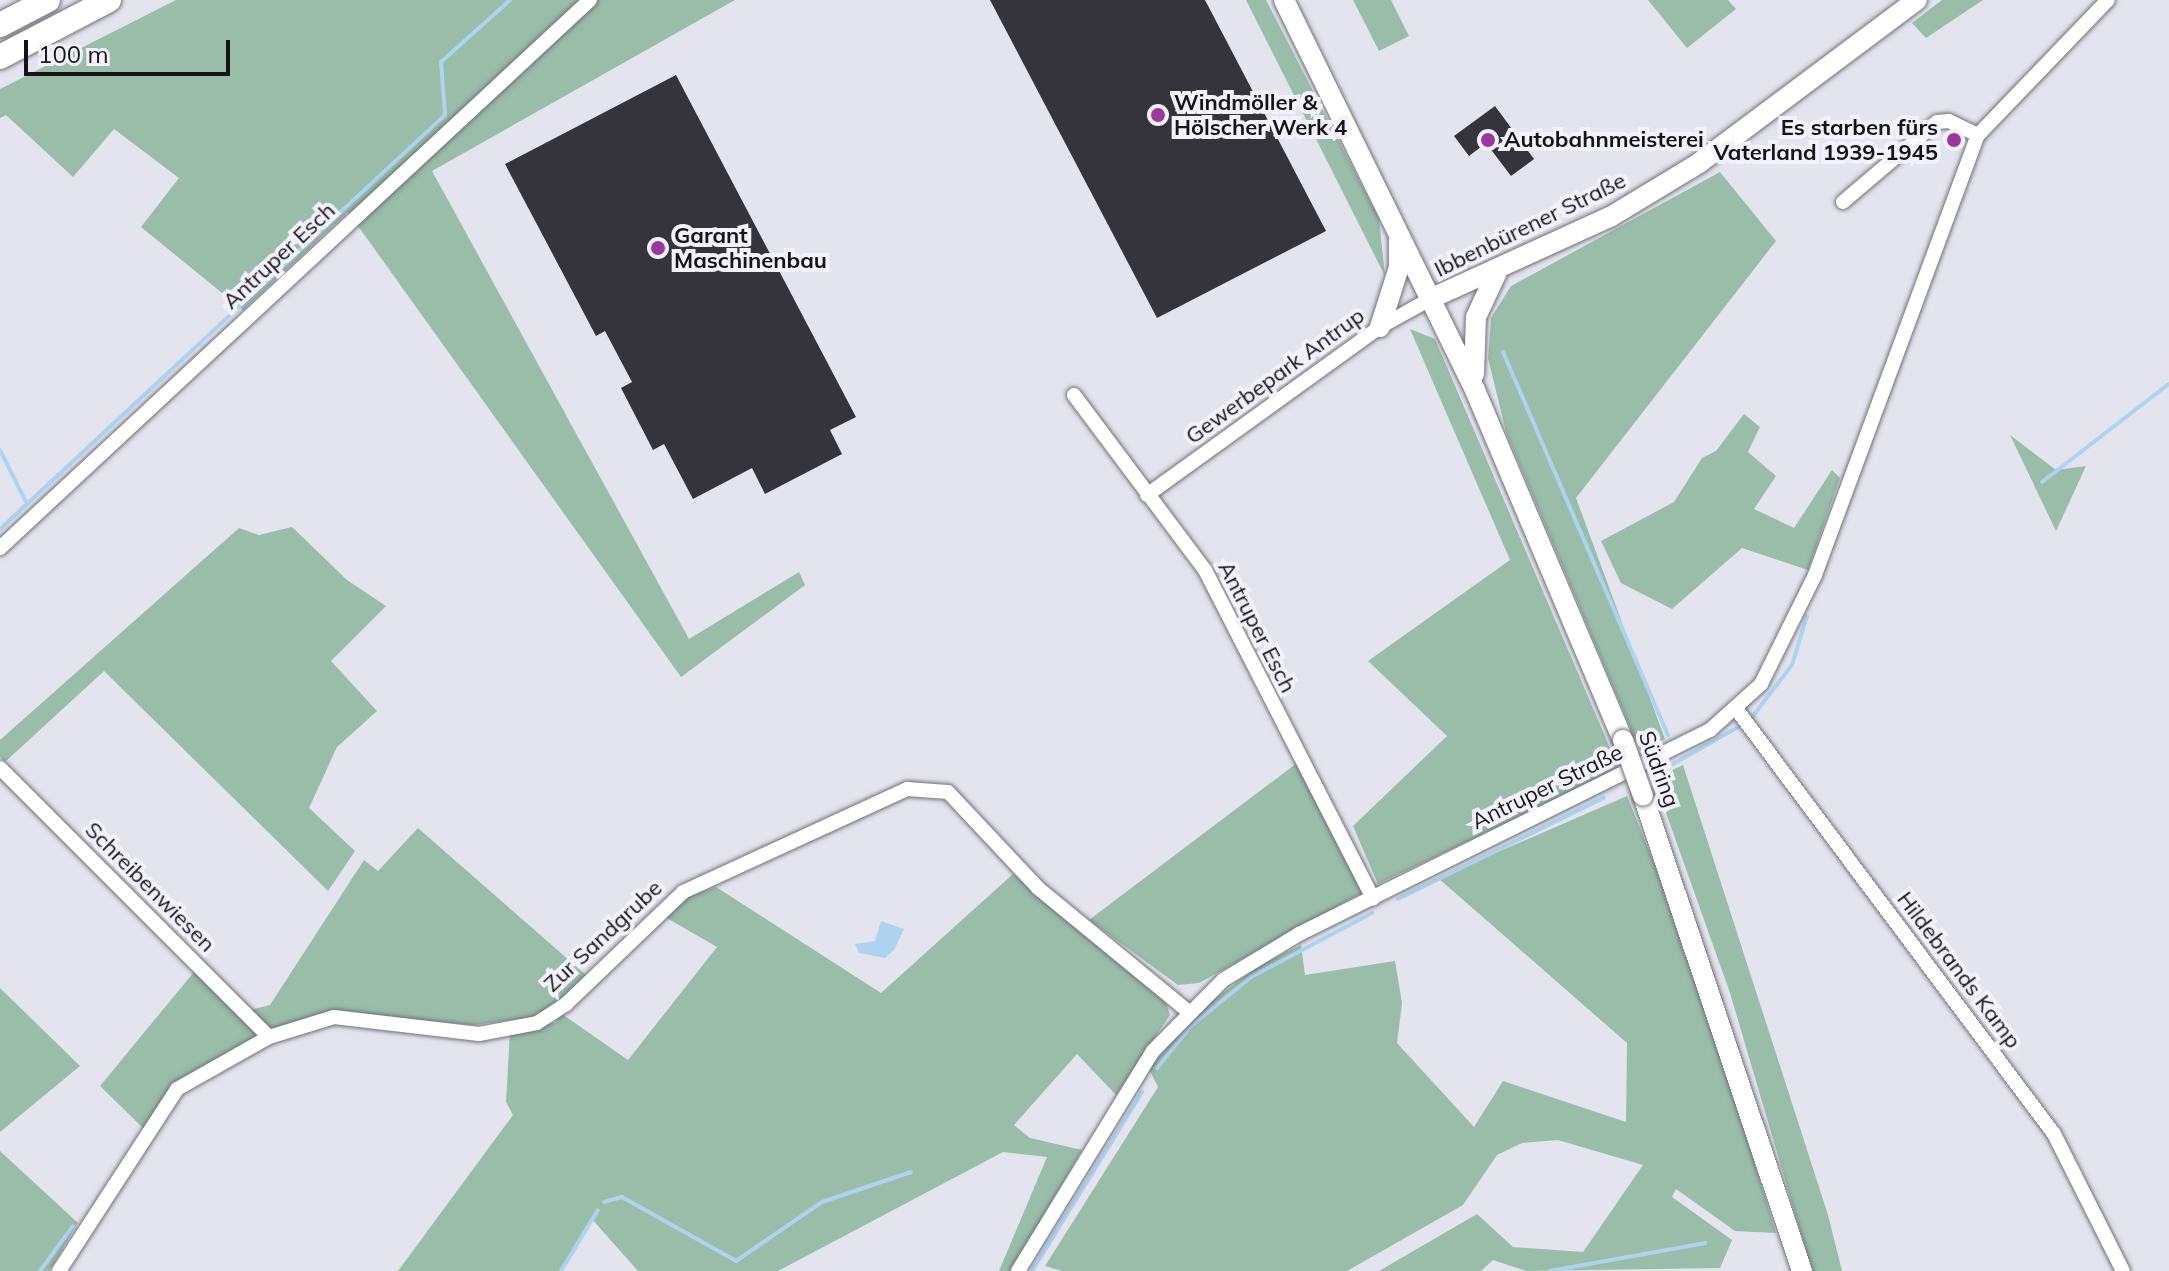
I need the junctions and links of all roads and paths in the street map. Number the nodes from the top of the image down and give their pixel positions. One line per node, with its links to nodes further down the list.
1 (48, 0): 7 (highway)
2 (109, 0): 8 (highway)
3 (590, 0): 18 (street, Antruper Esch)
4 (1284, 0): 11 (main road, Ibbenbürener Straße)
5 (1917, 0): 12 (main road, Ibbenbürener Straße)
6 (2108, 0): 9 (street, Antruper Straße)
7 (0, 25)
8 (0, 57)
9 (1978, 135): 10 (street); 19 (street, Antruper Straße)
10 (1843, 202)
11 (1399, 231): 13 (main road, Ibbenbürener Straße); 14 (main road)
12 (1497, 272): 13 (main road, Ibbenbürener Straße); 15 (main road)
13 (1432, 298): 14 (street, Gewerbepark Antrup); 15 (main road, Südring)
14 (1380, 327): 17 (street, Gewerbepark Antrup)
15 (1475, 390): 26 (main road, Südring, bridge)
16 (1074, 395): 17 (street, Antruper Esch)
17 (1147, 495): 21 (street, Antruper Esch)
18 (0, 548)
19 (1737, 710): 21 (street, Antruper Straße); 27 (street, Hildebrands Kamp)
20 (0, 768): 23 (street, Schreibenwiesen)
21 (1373, 898): 22 (street, Antruper Straße)
22 (1188, 1011): 23 (street, Zur Sandgrube); 25 (street, Antruper Straße)
23 (269, 1037): 24 (street, Zur Sandgrube)
24 (59, 1271)
25 (1018, 1271)
26 (1802, 1271)
27 (2123, 1271)

